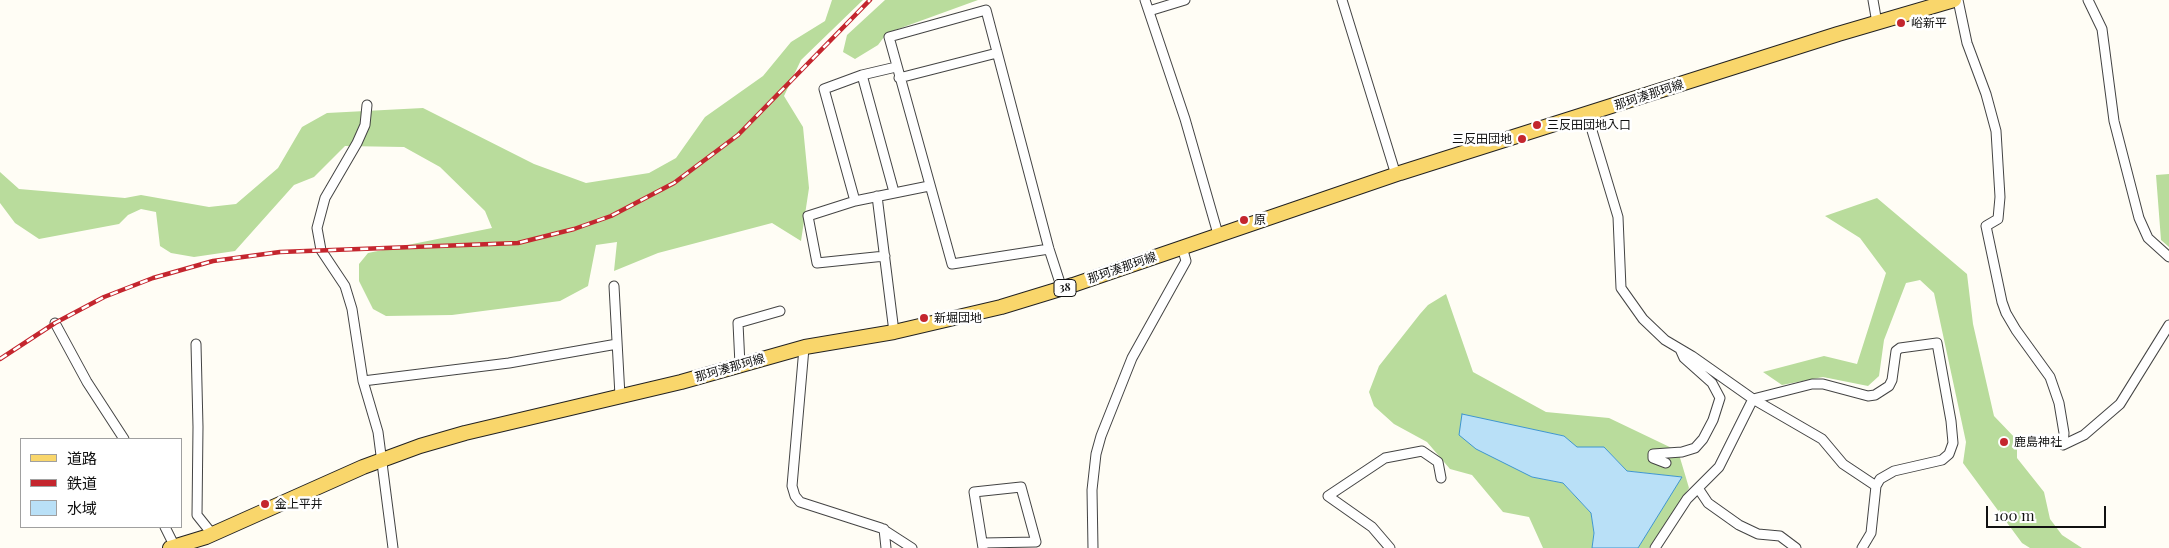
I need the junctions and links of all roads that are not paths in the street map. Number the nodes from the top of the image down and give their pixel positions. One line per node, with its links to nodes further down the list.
1 (1145, 0): 8 (street)
2 (1185, 0): 8 (street)
3 (1342, 0): 16 (street)
4 (1872, 0): 9 (street)
5 (1954, 0): 9 (main road, 那珂湊那珂線 / 38)
6 (1958, 0): 30 (street)
7 (2088, 0): 25 (street)
8 (1149, 11): 21 (street)
9 (1877, 23): 15 (main road, 那珂湊那珂線 / 38)
10 (997, 53): 11 (street); 13 (street); 23 (street)
11 (896, 68): 12 (street); 13 (street)
12 (862, 75): 18 (street); 20 (street)
13 (899, 78): 17 (street)
14 (367, 105): 37 (street)
15 (1588, 114): 16 (main road, 那珂湊那珂線 / 38); 35 (street)
16 (1396, 175): 21 (main road, 那珂湊那珂線 / 38)
17 (929, 186): 18 (street); 23 (street)
18 (894, 192): 19 (street)
19 (877, 196): 20 (street); 24 (street)
20 (855, 201): 24 (street)
21 (1218, 234): 22 (main road, 那珂湊那珂線 / 38)
22 (1182, 247): 27 (main road, 那珂湊那珂線 / 38); 55 (street)
23 (1049, 248): 27 (street)
24 (885, 256): 31 (street)
25 (2169, 257)
26 (614, 286): 33 (street)
27 (1062, 289): 31 (main road, 那珂湊那珂線 / 38)
28 (780, 311): 36 (street)
29 (55, 323): 40 (street)
30 (2169, 325)
31 (894, 332): 34 (main road, 那珂湊那珂線 / 38)
32 (196, 344): 48 (street)
33 (617, 344): 37 (street); 38 (street)
34 (804, 348): 36 (main road, 那珂湊那珂線 / 38); 47 (street)
35 (1680, 348): 39 (street); 42 (street)
36 (740, 365): 38 (main road, 那珂湊那珂線 / 38)
37 (363, 380): 41 (street)
38 (620, 396): 41 (main road, 那珂湊那珂線 / 38)
39 (1753, 399): 44 (street); 44 (street); 45 (street)
40 (123, 438)
41 (380, 460): 48 (main road, 那珂湊那珂線 / 38); 52 (street)
42 (1666, 464)
43 (1441, 478): 56 (street)
44 (1876, 486): 59 (street)
45 (1698, 488): 57 (street); 58 (street)
46 (165, 528): 51 (street)
47 (884, 529): 53 (street); 54 (street)
48 (213, 535): 49 (main road, 那珂湊那珂線 / 38)
49 (191, 546): 51 (main road, 那珂湊那珂線 / 38)
50 (983, 546): 50 (street)
51 (173, 548)
52 (393, 548)
53 (886, 548)
54 (912, 548)
55 (1093, 548)
56 (1390, 548)
57 (1655, 548)
58 (1796, 548)
59 (1862, 548)

